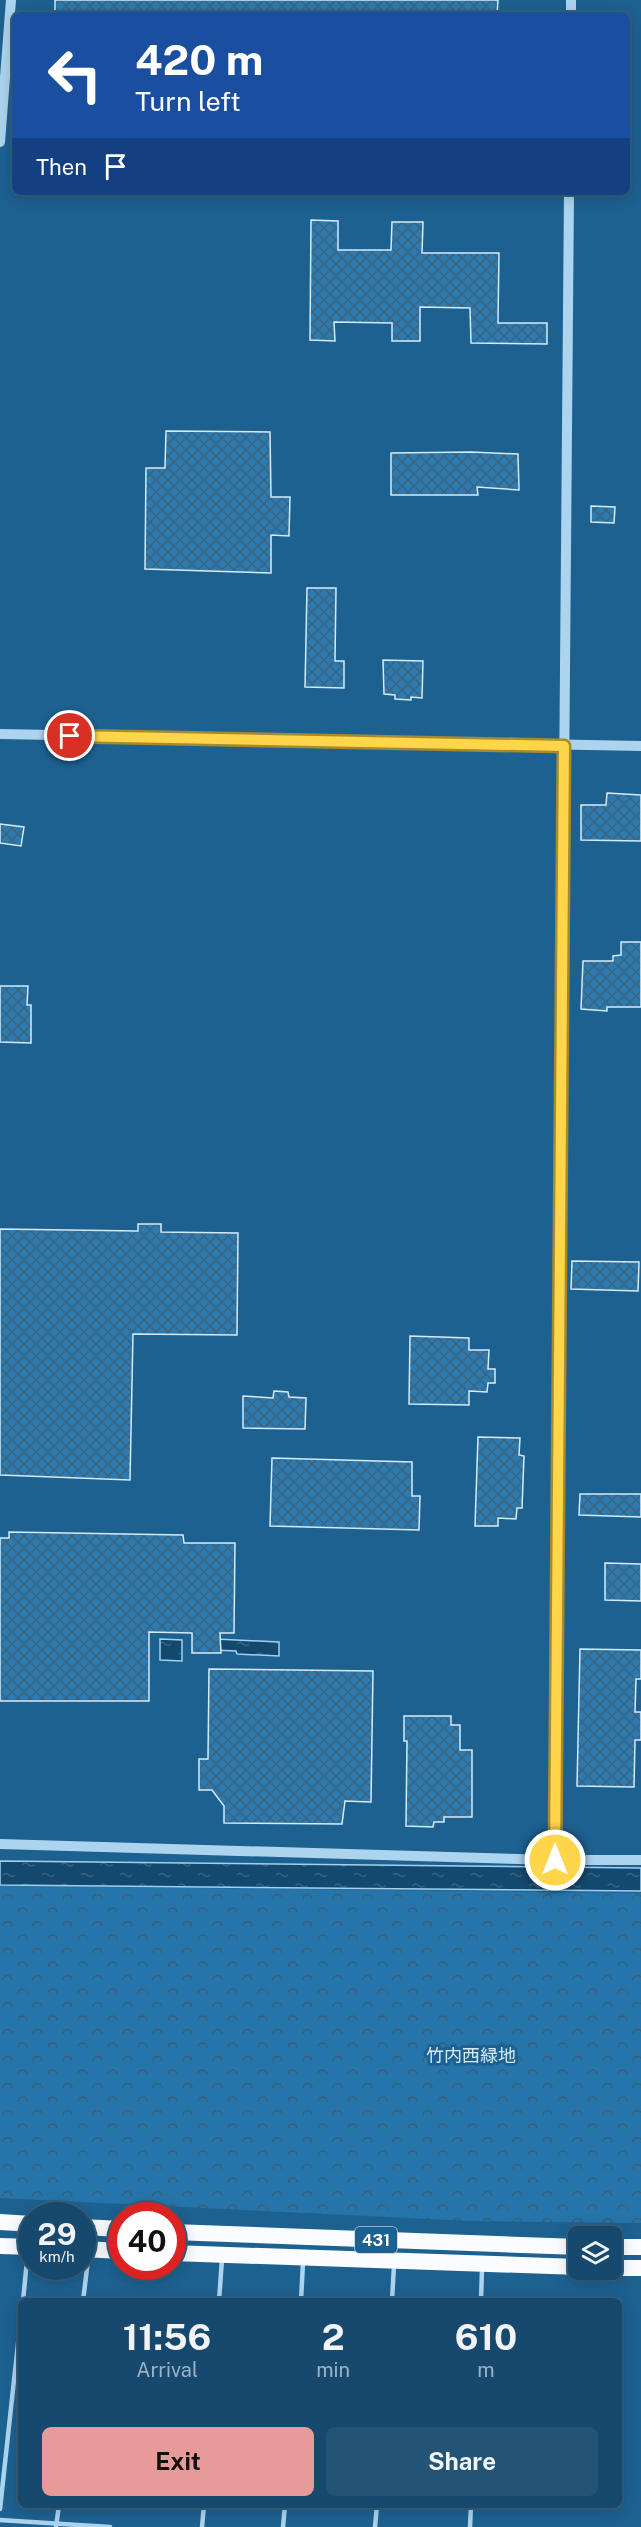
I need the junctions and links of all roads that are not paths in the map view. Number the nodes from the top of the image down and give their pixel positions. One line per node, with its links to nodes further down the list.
1 (11, 0): 2 (street)
2 (0, 142)
3 (569, 195): 5 (street)
4 (0, 734): 5 (street)
5 (564, 746): 6 (street); 8 (street)
6 (641, 746)
7 (0, 1844): 8 (street)
8 (555, 1860): 9 (street)
9 (641, 1860)
10 (0, 2222): 11 (highway)
11 (18, 2223)
12 (186, 2233): 15 (highway, 431)
13 (0, 2246): 14 (highway)
14 (18, 2247)
15 (568, 2247)
16 (622, 2247): 17 (highway)
17 (641, 2247)
18 (186, 2254): 19 (highway, 431)
19 (222, 2255): 20 (highway, 431); 30 (lane)
20 (304, 2258): 21 (highway, 431); 31 (lane)
21 (394, 2261): 22 (highway, 431); 32 (lane)
22 (482, 2264): 23 (highway, 431); 33 (lane)
23 (568, 2267)
24 (622, 2268): 25 (highway)
25 (641, 2268)
26 (26, 2280): 28 (lane)
27 (84, 2280): 29 (lane)
28 (23, 2298)
29 (83, 2298)
30 (219, 2298)
31 (301, 2298)
32 (392, 2298)
33 (481, 2298)
34 (18, 2344): 40 (lane)
35 (59, 2508): 42 (lane)
36 (204, 2508): 44 (lane)
37 (285, 2508): 45 (lane)
38 (376, 2508): 46 (lane)
39 (471, 2508): 47 (lane)
40 (0, 2509)
41 (0, 2520): 42 (lane)
42 (56, 2525): 43 (lane)
43 (110, 2527)
44 (202, 2527)
45 (283, 2527)
46 (375, 2527)
47 (470, 2527)

